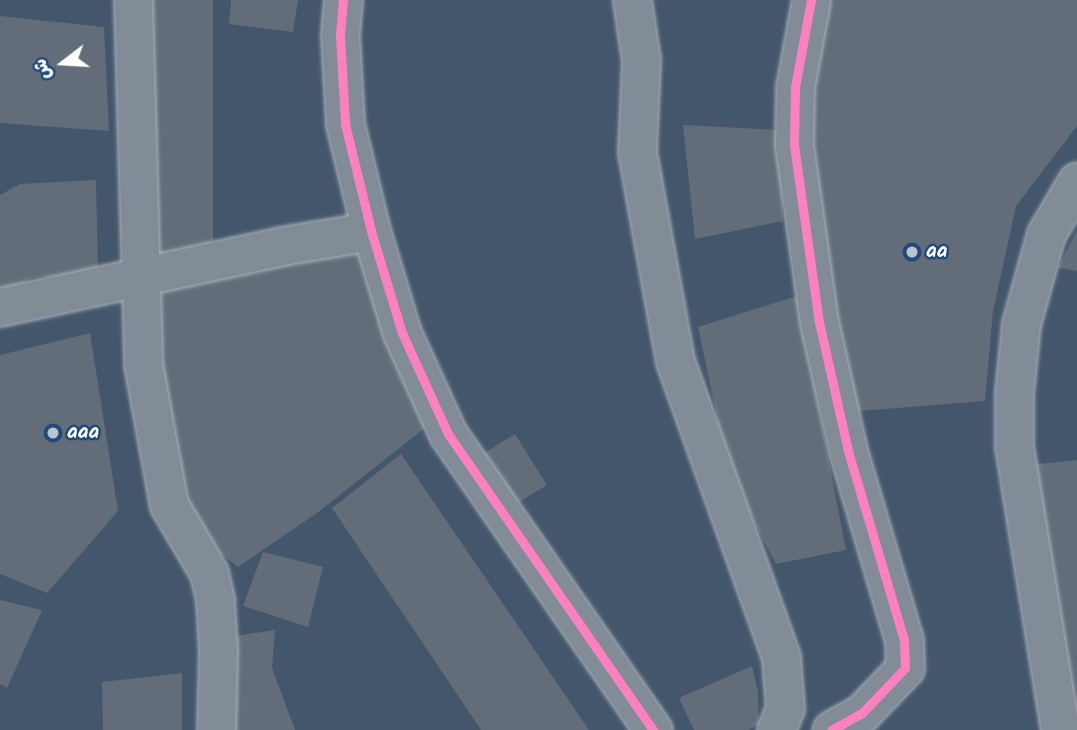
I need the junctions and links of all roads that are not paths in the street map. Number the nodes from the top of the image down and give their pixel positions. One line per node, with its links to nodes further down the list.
1 (133, 0): 7 (street)
2 (343, 0): 6 (street)
3 (632, 0): 11 (street)
4 (811, 0): 12 (street)
5 (1077, 181): 13 (street)
6 (371, 231): 7 (street); 10 (street)
7 (143, 278): 8 (street); 9 (street)
8 (0, 307)
9 (216, 730)
10 (653, 730)
11 (776, 730)
12 (831, 730)
13 (1060, 730)

